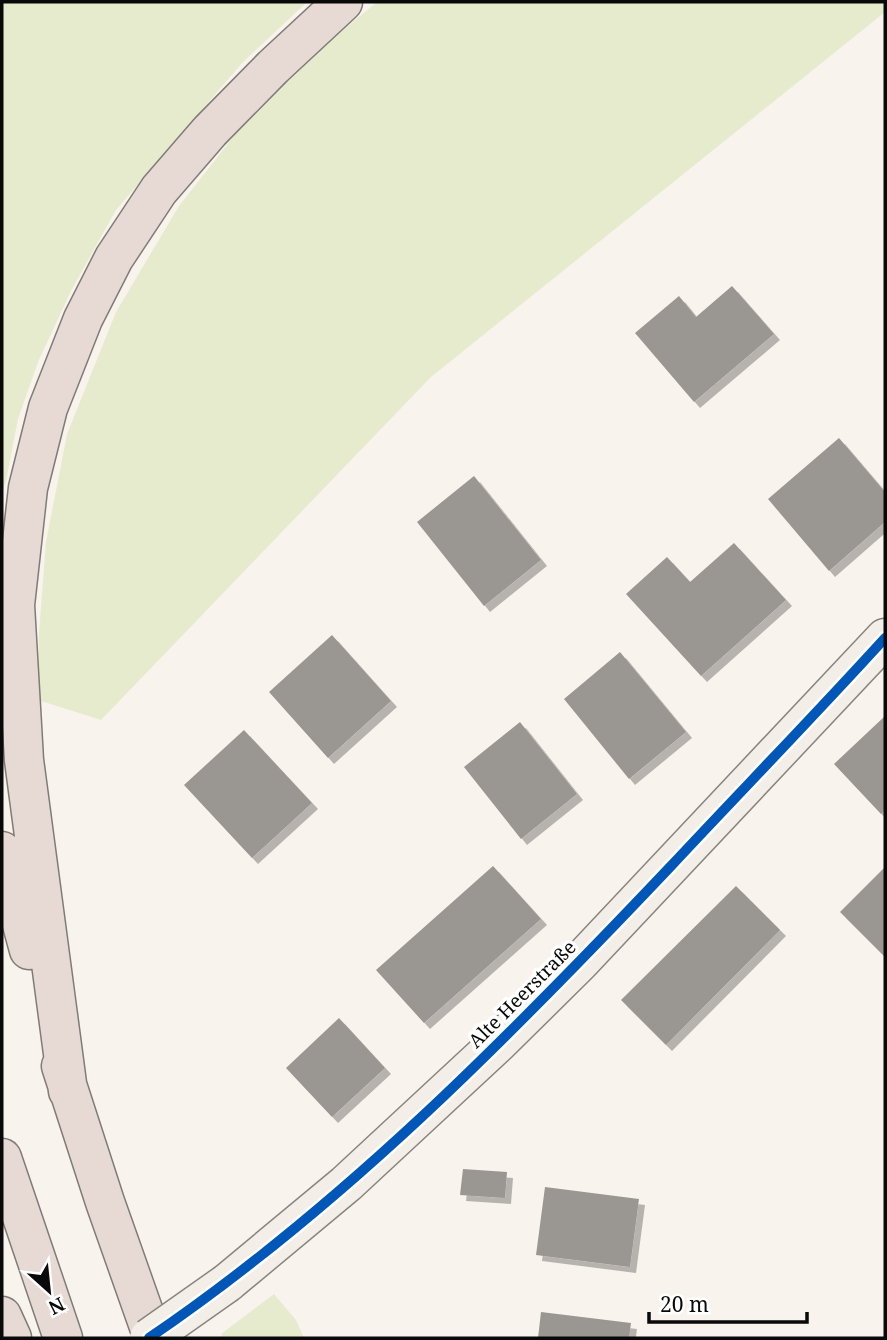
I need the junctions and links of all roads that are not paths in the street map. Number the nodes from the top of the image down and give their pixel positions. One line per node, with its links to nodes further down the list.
1 (343, 2): 4 (highway)
2 (885, 638): 9 (street, Alte Heerstraße, bridge)
3 (2, 851): 4 (highway)
4 (68, 1091): 9 (highway)
5 (2, 1157): 8 (highway)
6 (2, 1315): 7 (highway)
7 (12, 1338)
8 (63, 1338)
9 (151, 1338)

